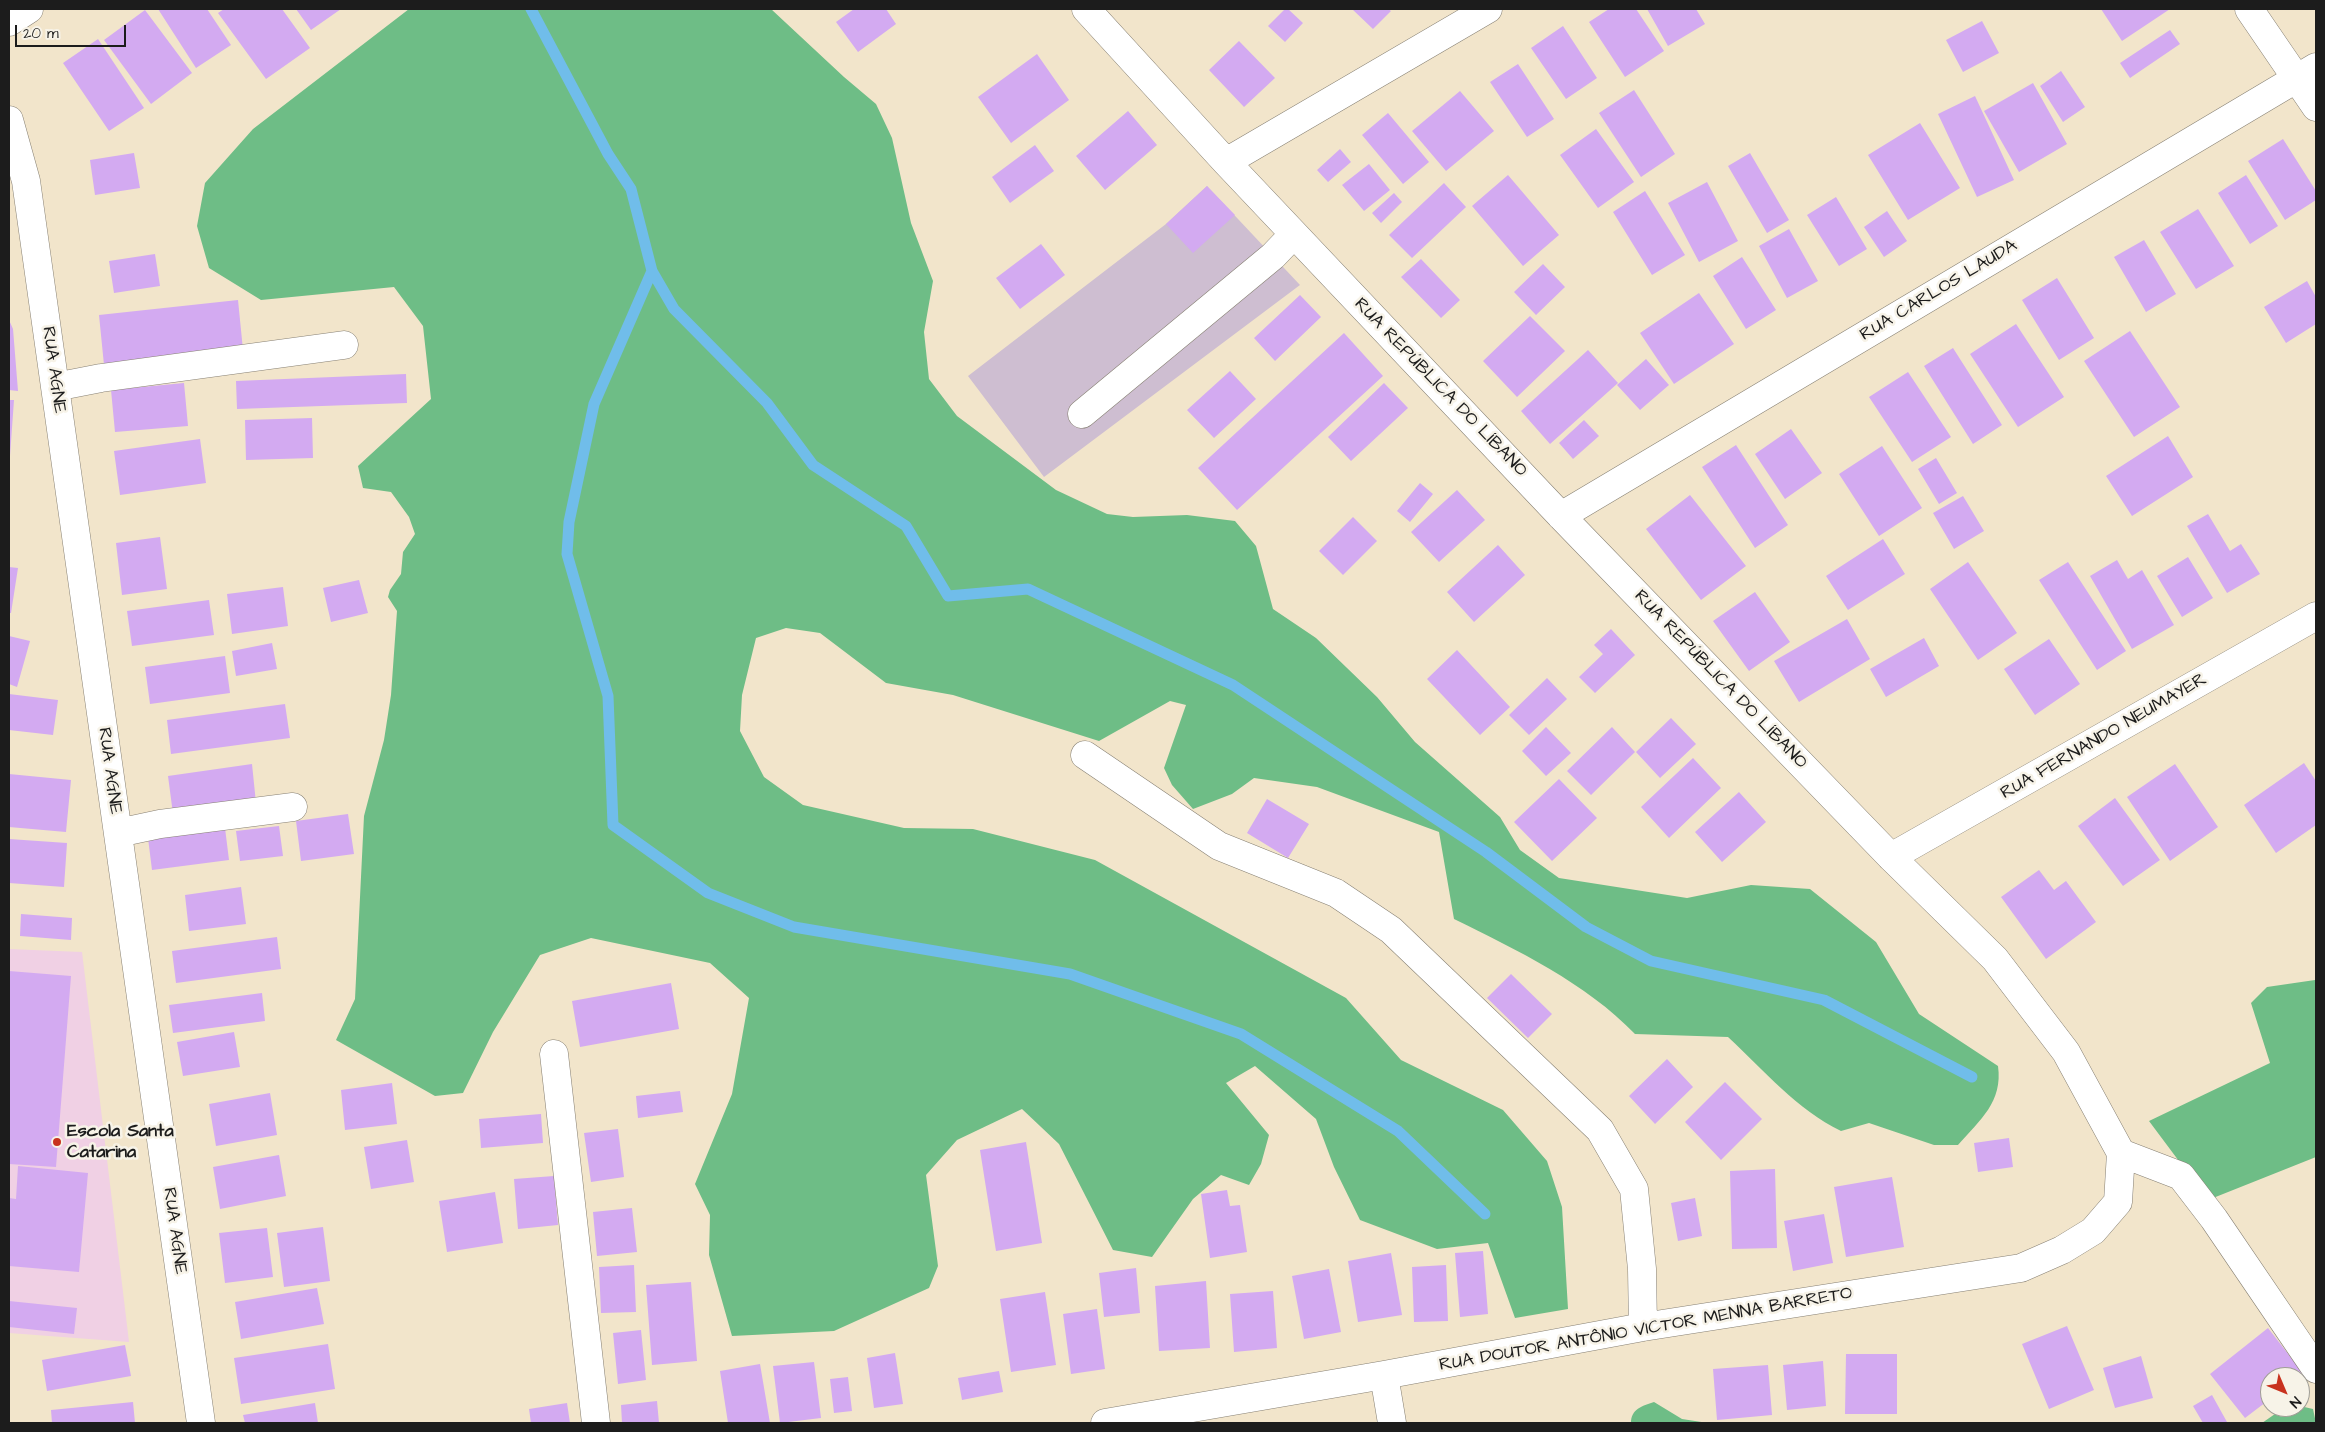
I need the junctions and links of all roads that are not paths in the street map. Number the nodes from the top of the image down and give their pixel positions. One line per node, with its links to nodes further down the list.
1 (29, 9): 5 (street)
2 (1086, 9): 9 (street, RUA REPÚBLICA DO LÍBANO)
3 (1488, 9): 9 (street)
4 (2249, 9): 6 (street)
5 (9, 22)
6 (2307, 72): 7 (street); 14 (street, RUA CARLOS LAUDA)
7 (2316, 107)
8 (9, 120): 12 (street, RUA AGNE)
9 (1226, 162): 10 (street, RUA REPÚBLICA DO LÍBANO)
10 (1294, 234): 13 (street); 14 (street, RUA REPÚBLICA DO LÍBANO)
11 (344, 345): 12 (street)
12 (55, 387): 18 (street, RUA AGNE)
13 (1082, 414)
14 (1561, 516): 19 (street, RUA REPÚBLICA DO LÍBANO)
15 (2316, 616): 19 (street, RUA FERNANDO NEUMAYER)
16 (1085, 755): 22 (street)
17 (293, 807): 18 (street)
18 (118, 833): 25 (street, RUA AGNE)
19 (1891, 857): 21 (street, RUA REPÚBLICA DO LÍBANO)
20 (554, 1054): 26 (street)
21 (2121, 1153): 22 (street, RUA DOUTOR ANTÔNIO VICTOR MENNA BARRETO); 23 (street)
22 (1643, 1327): 24 (street, RUA DOUTOR ANTÔNIO VICTOR MENNA BARRETO)
23 (2316, 1369)
24 (1384, 1375): 27 (street, RUA DOUTOR ANTÔNIO VICTOR MENNA BARRETO); 28 (street)
25 (201, 1423)
26 (596, 1423)
27 (1105, 1423)
28 (1392, 1423)

